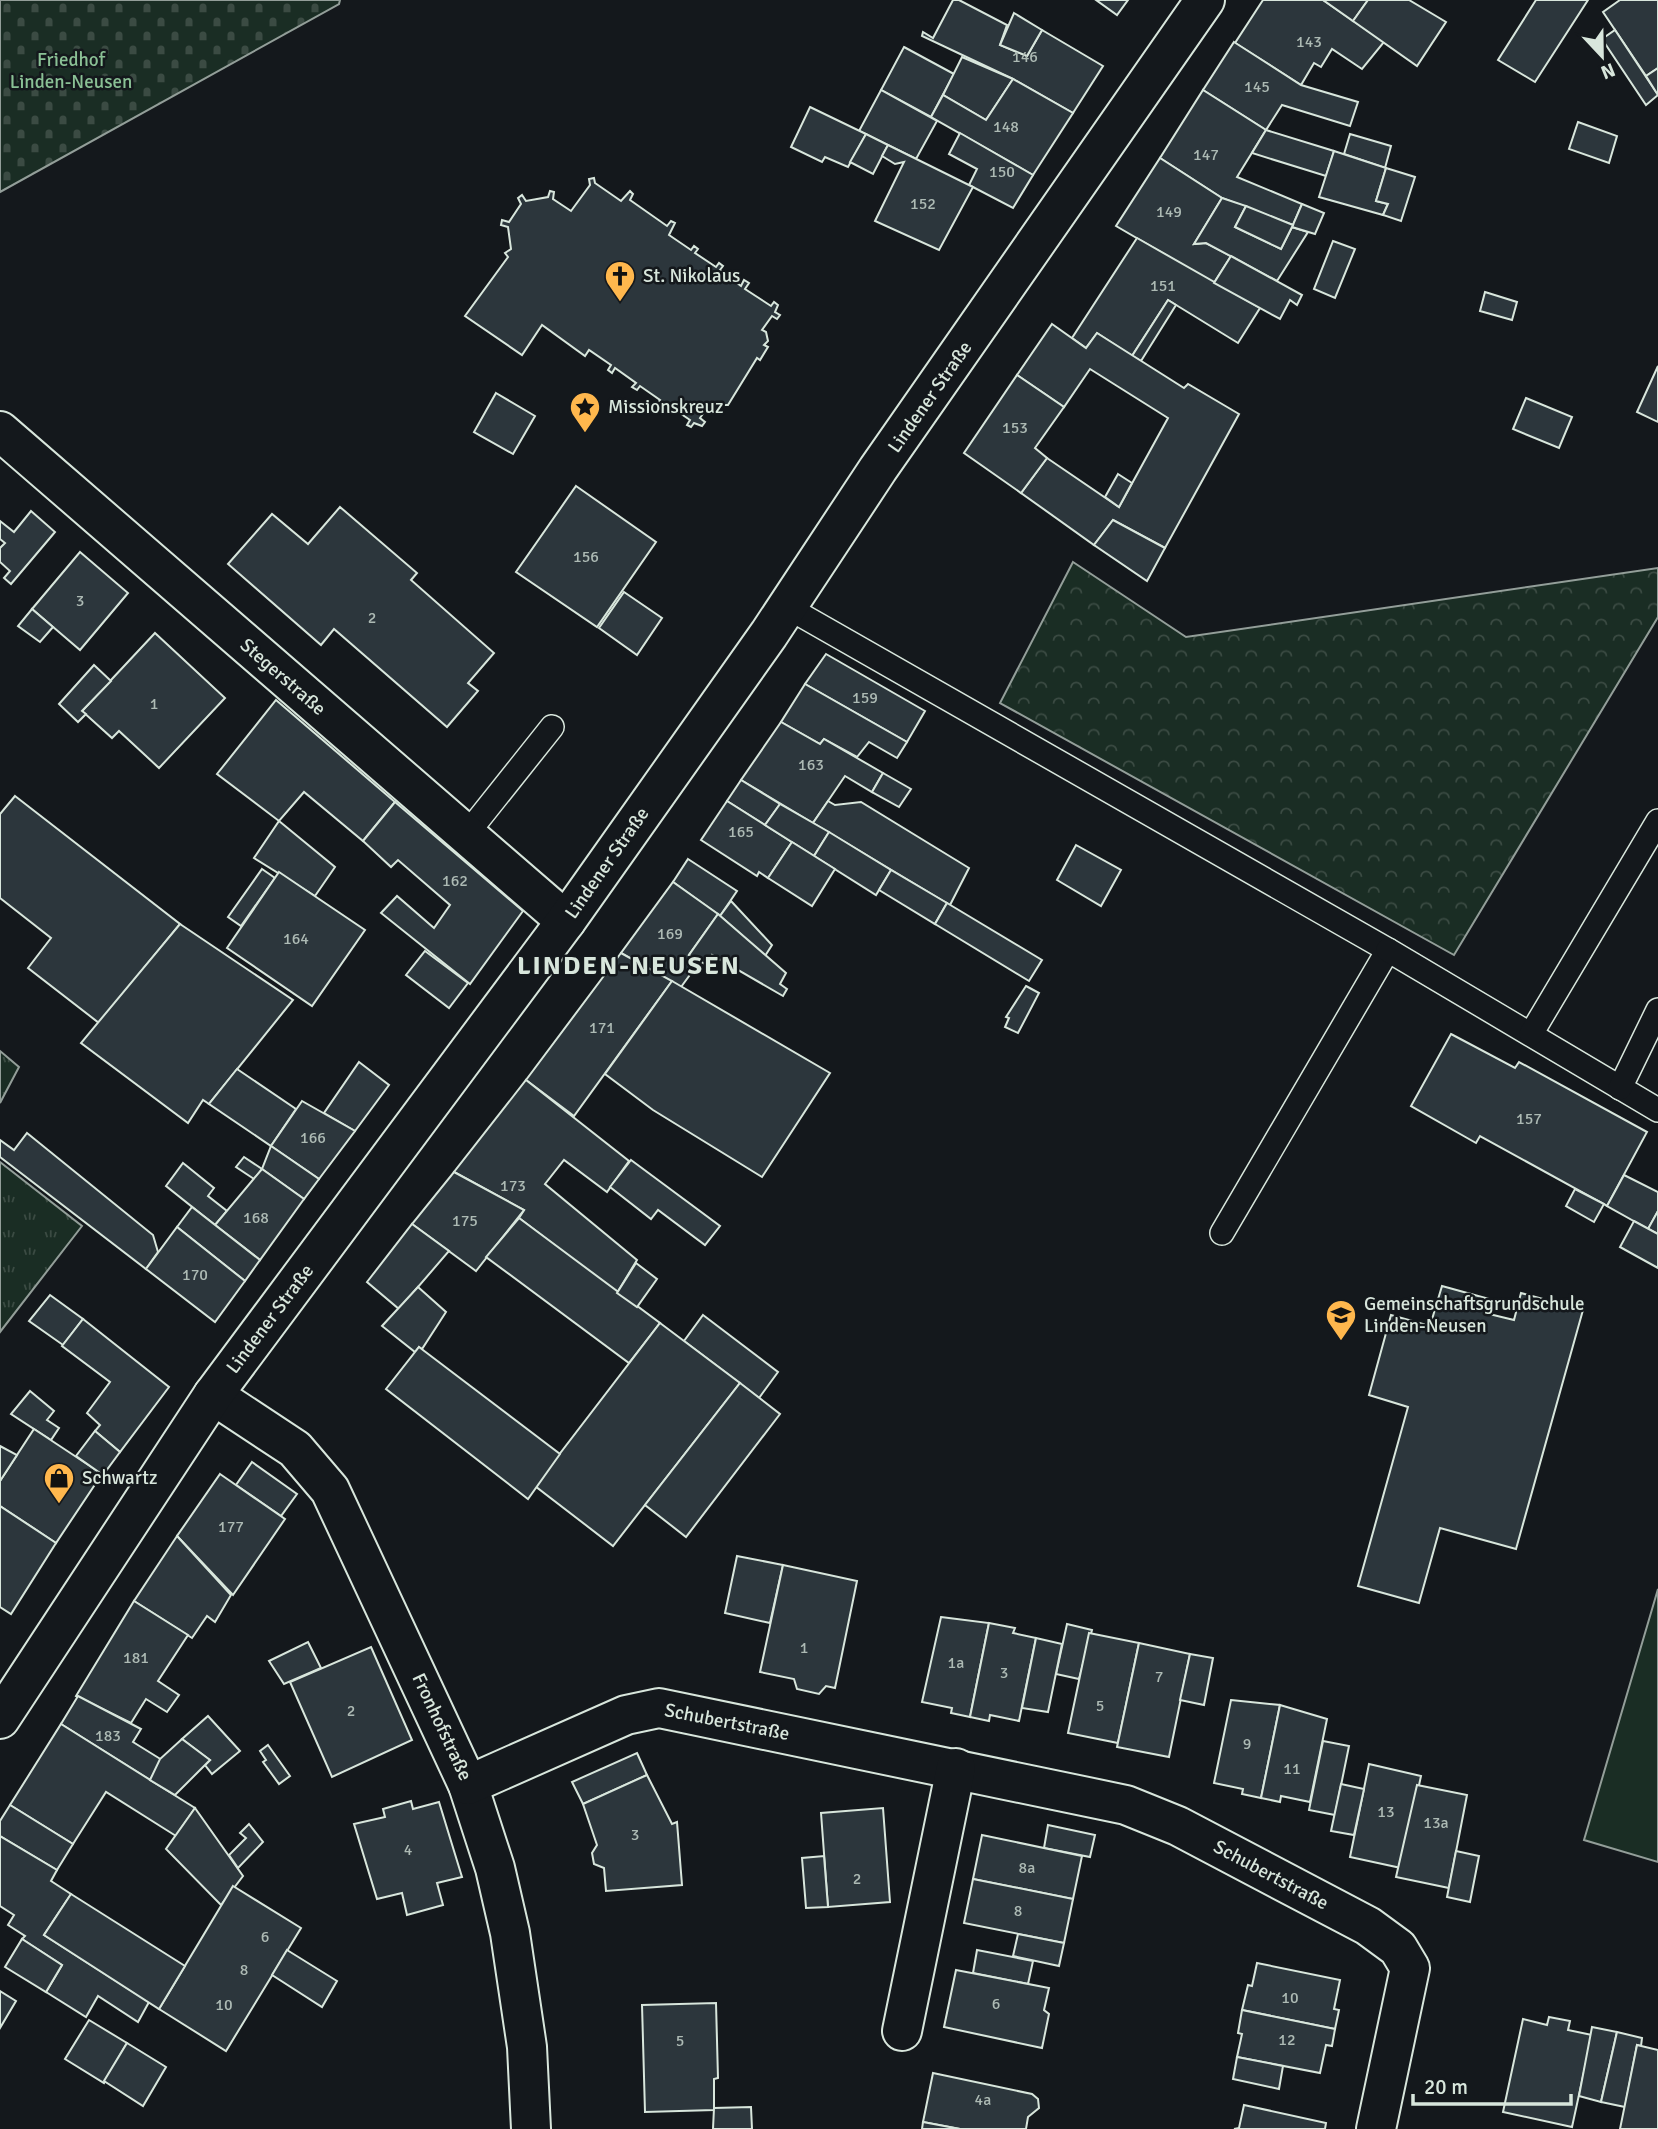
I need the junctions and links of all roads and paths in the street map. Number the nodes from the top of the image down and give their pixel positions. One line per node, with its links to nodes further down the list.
1 (1205, 0): 3 (street, Lindener Straße)
2 (0, 432): 6 (street, Stegerstraße)
3 (787, 607): 7 (street, Lindener Straße); 8 (lane)
4 (552, 727): 6 (lane)
5 (1658, 821): 10 (lane)
6 (466, 835): 7 (street, Stegerstraße)
7 (566, 921): 14 (street, Lindener Straße)
8 (1388, 950): 10 (lane); 13 (lane)
9 (1658, 1010): 11 (lane)
10 (1531, 1034): 11 (lane)
11 (1620, 1088): 12 (lane)
12 (1658, 1110)
13 (1222, 1233)
14 (213, 1395): 15 (street, Lindener Straße); 17 (street, Fronhofstraße)
15 (0, 1719)
16 (956, 1768): 17 (street, Schubertstraße); 18 (street); 20 (street, Schubertstraße)
17 (468, 1785): 19 (street, Fronhofstraße)
18 (902, 2031)
19 (531, 2129)
20 (1377, 2129)

